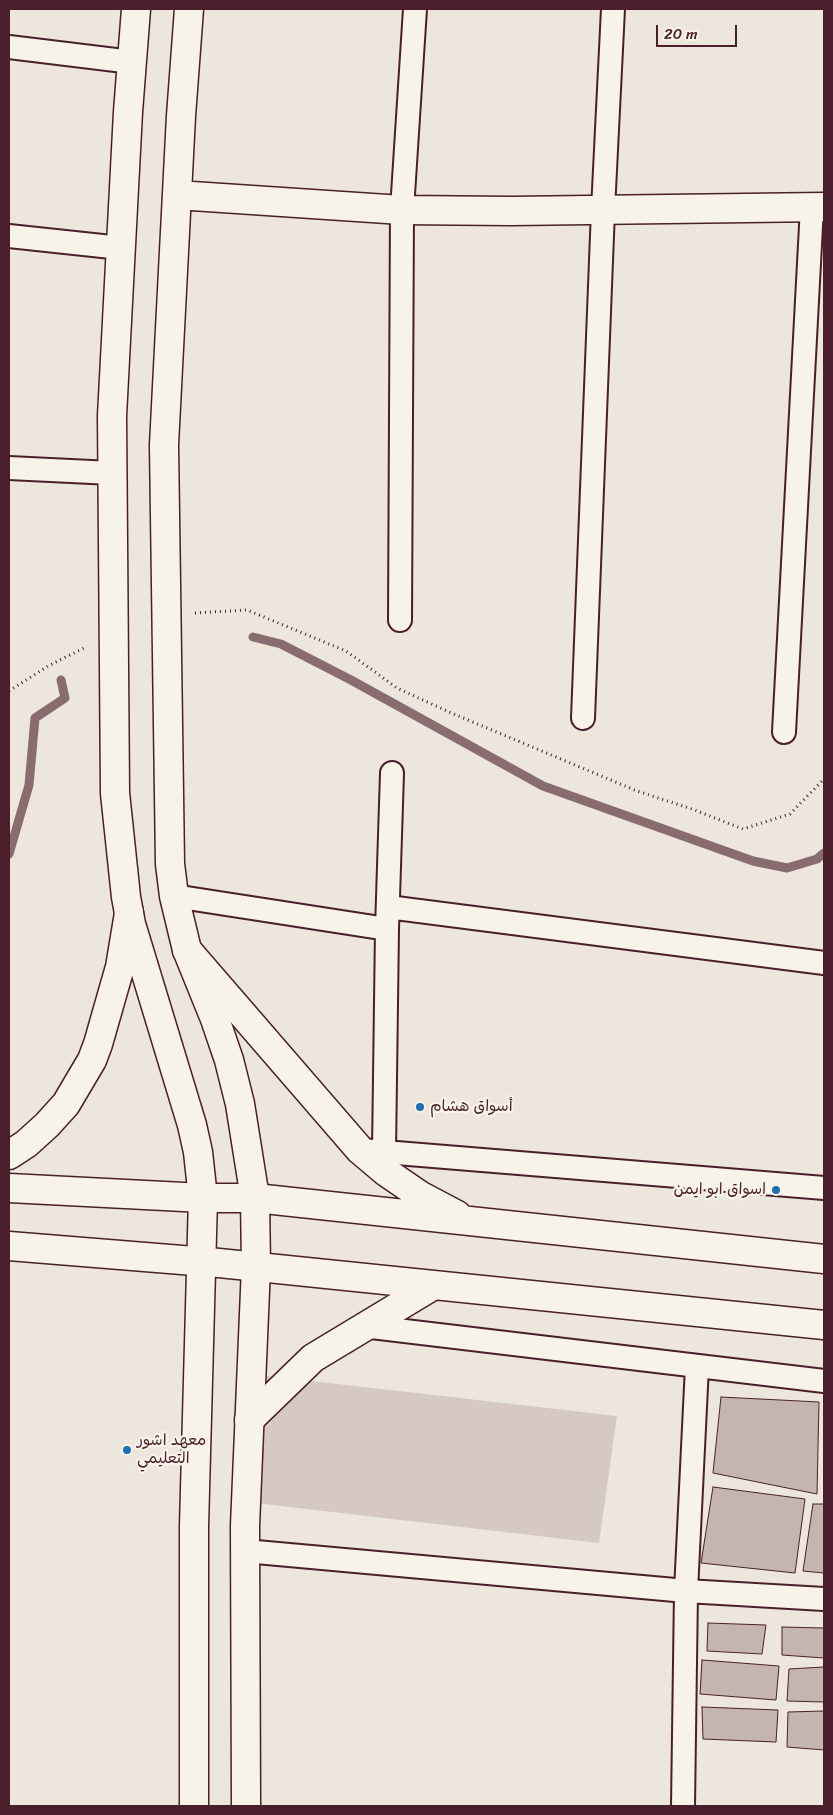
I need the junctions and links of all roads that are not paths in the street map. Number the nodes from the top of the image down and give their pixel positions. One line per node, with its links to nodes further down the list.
1 (136, 9): 6 (main road)
2 (189, 9): 7 (main road)
3 (415, 9): 9 (street)
4 (613, 9): 10 (street)
5 (9, 47): 6 (street)
6 (132, 62): 12 (main road)
7 (177, 195): 9 (main road); 19 (main road)
8 (818, 207): 10 (main road); 17 (street)
9 (402, 210): 10 (main road); 15 (street)
10 (603, 210): 16 (street)
11 (9, 236): 12 (street)
12 (121, 248): 14 (main road)
13 (9, 468): 14 (street)
14 (112, 473): 20 (main road)
15 (400, 620)
16 (583, 718)
17 (784, 732)
18 (392, 773): 21 (street)
19 (174, 896): 21 (street); 22 (main road)
20 (128, 913): 25 (main road); 28 (main road)
21 (388, 918): 23 (street); 24 (street)
22 (187, 950): 24 (main road); 29 (main road)
23 (824, 963)
24 (372, 1151): 27 (street); 30 (main road)
25 (9, 1155)
26 (9, 1188): 28 (main road)
27 (824, 1188)
28 (203, 1198): 29 (main road); 33 (main road)
29 (255, 1198): 30 (main road); 34 (main road)
30 (472, 1222): 32 (main road)
31 (9, 1246): 33 (main road)
32 (824, 1259)
33 (202, 1262): 34 (main road); 44 (main road)
34 (256, 1267): 35 (main road); 40 (main road)
35 (434, 1285): 36 (main road); 37 (main road)
36 (824, 1325)
37 (363, 1326): 38 (street); 40 (main road)
38 (698, 1366): 39 (street); 42 (street)
39 (824, 1381)
40 (249, 1420): 41 (main road)
41 (245, 1551): 42 (street); 45 (main road)
42 (686, 1591): 43 (street); 46 (street)
43 (824, 1599)
44 (194, 1806)
45 (246, 1806)
46 (683, 1806)

